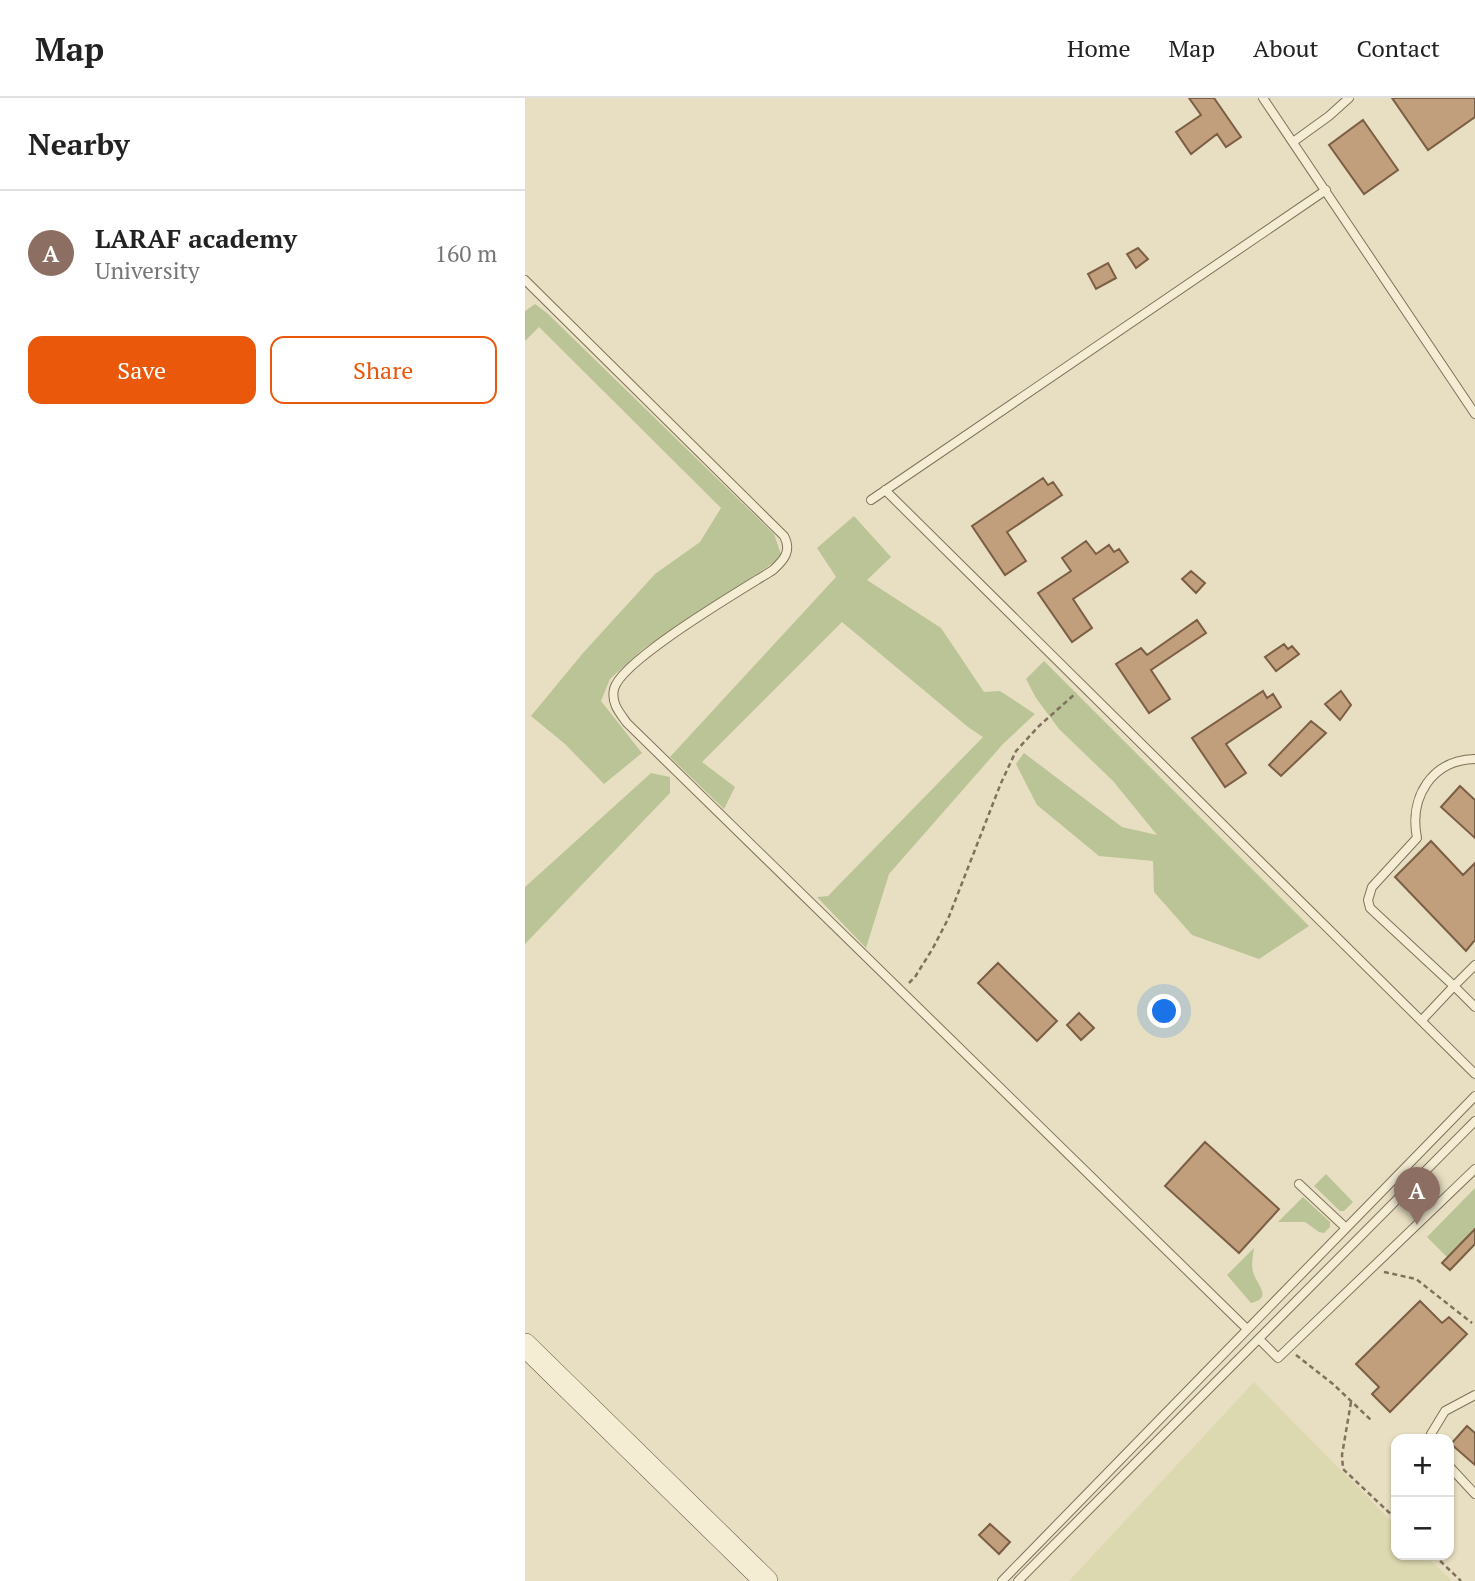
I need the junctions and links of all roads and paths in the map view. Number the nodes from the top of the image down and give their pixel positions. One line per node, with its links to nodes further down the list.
1 (1263, 98): 3 (lane)
2 (1349, 98): 3 (lane)
3 (1293, 142): 4 (lane)
4 (1326, 190): 6 (lane); 7 (lane)
5 (525, 280): 13 (lane)
6 (1475, 414)
7 (885, 491): 8 (lane); 9 (lane)
8 (871, 500)
9 (1083, 686): 13 (path); 15 (lane)
10 (1475, 759): 12 (lane)
11 (1475, 965): 12 (lane)
12 (1454, 986): 14 (lane); 15 (lane)
13 (901, 991): 24 (lane)
14 (1475, 1007)
15 (1422, 1020): 16 (lane)
16 (1475, 1074)
17 (1475, 1096): 21 (lane)
18 (1475, 1121): 25 (lane)
19 (1475, 1169): 22 (lane)
20 (1299, 1184): 21 (lane)
21 (1346, 1228): 24 (lane)
22 (1370, 1270): 23 (path); 27 (lane)
23 (1472, 1323)
24 (1247, 1329): 37 (lane)
25 (1259, 1339): 27 (lane); 38 (lane)
26 (525, 1345): 36 (street)
27 (1288, 1349): 29 (path)
28 (1475, 1395): 31 (lane)
29 (1351, 1402): 30 (path); 34 (path)
30 (1371, 1420)
31 (1431, 1434)
32 (1454, 1471): 33 (lane)
33 (1475, 1494)
34 (1391, 1514)
35 (1439, 1560): 39 (path)
36 (766, 1581)
37 (1002, 1581)
38 (1018, 1581)
39 (1461, 1581)

